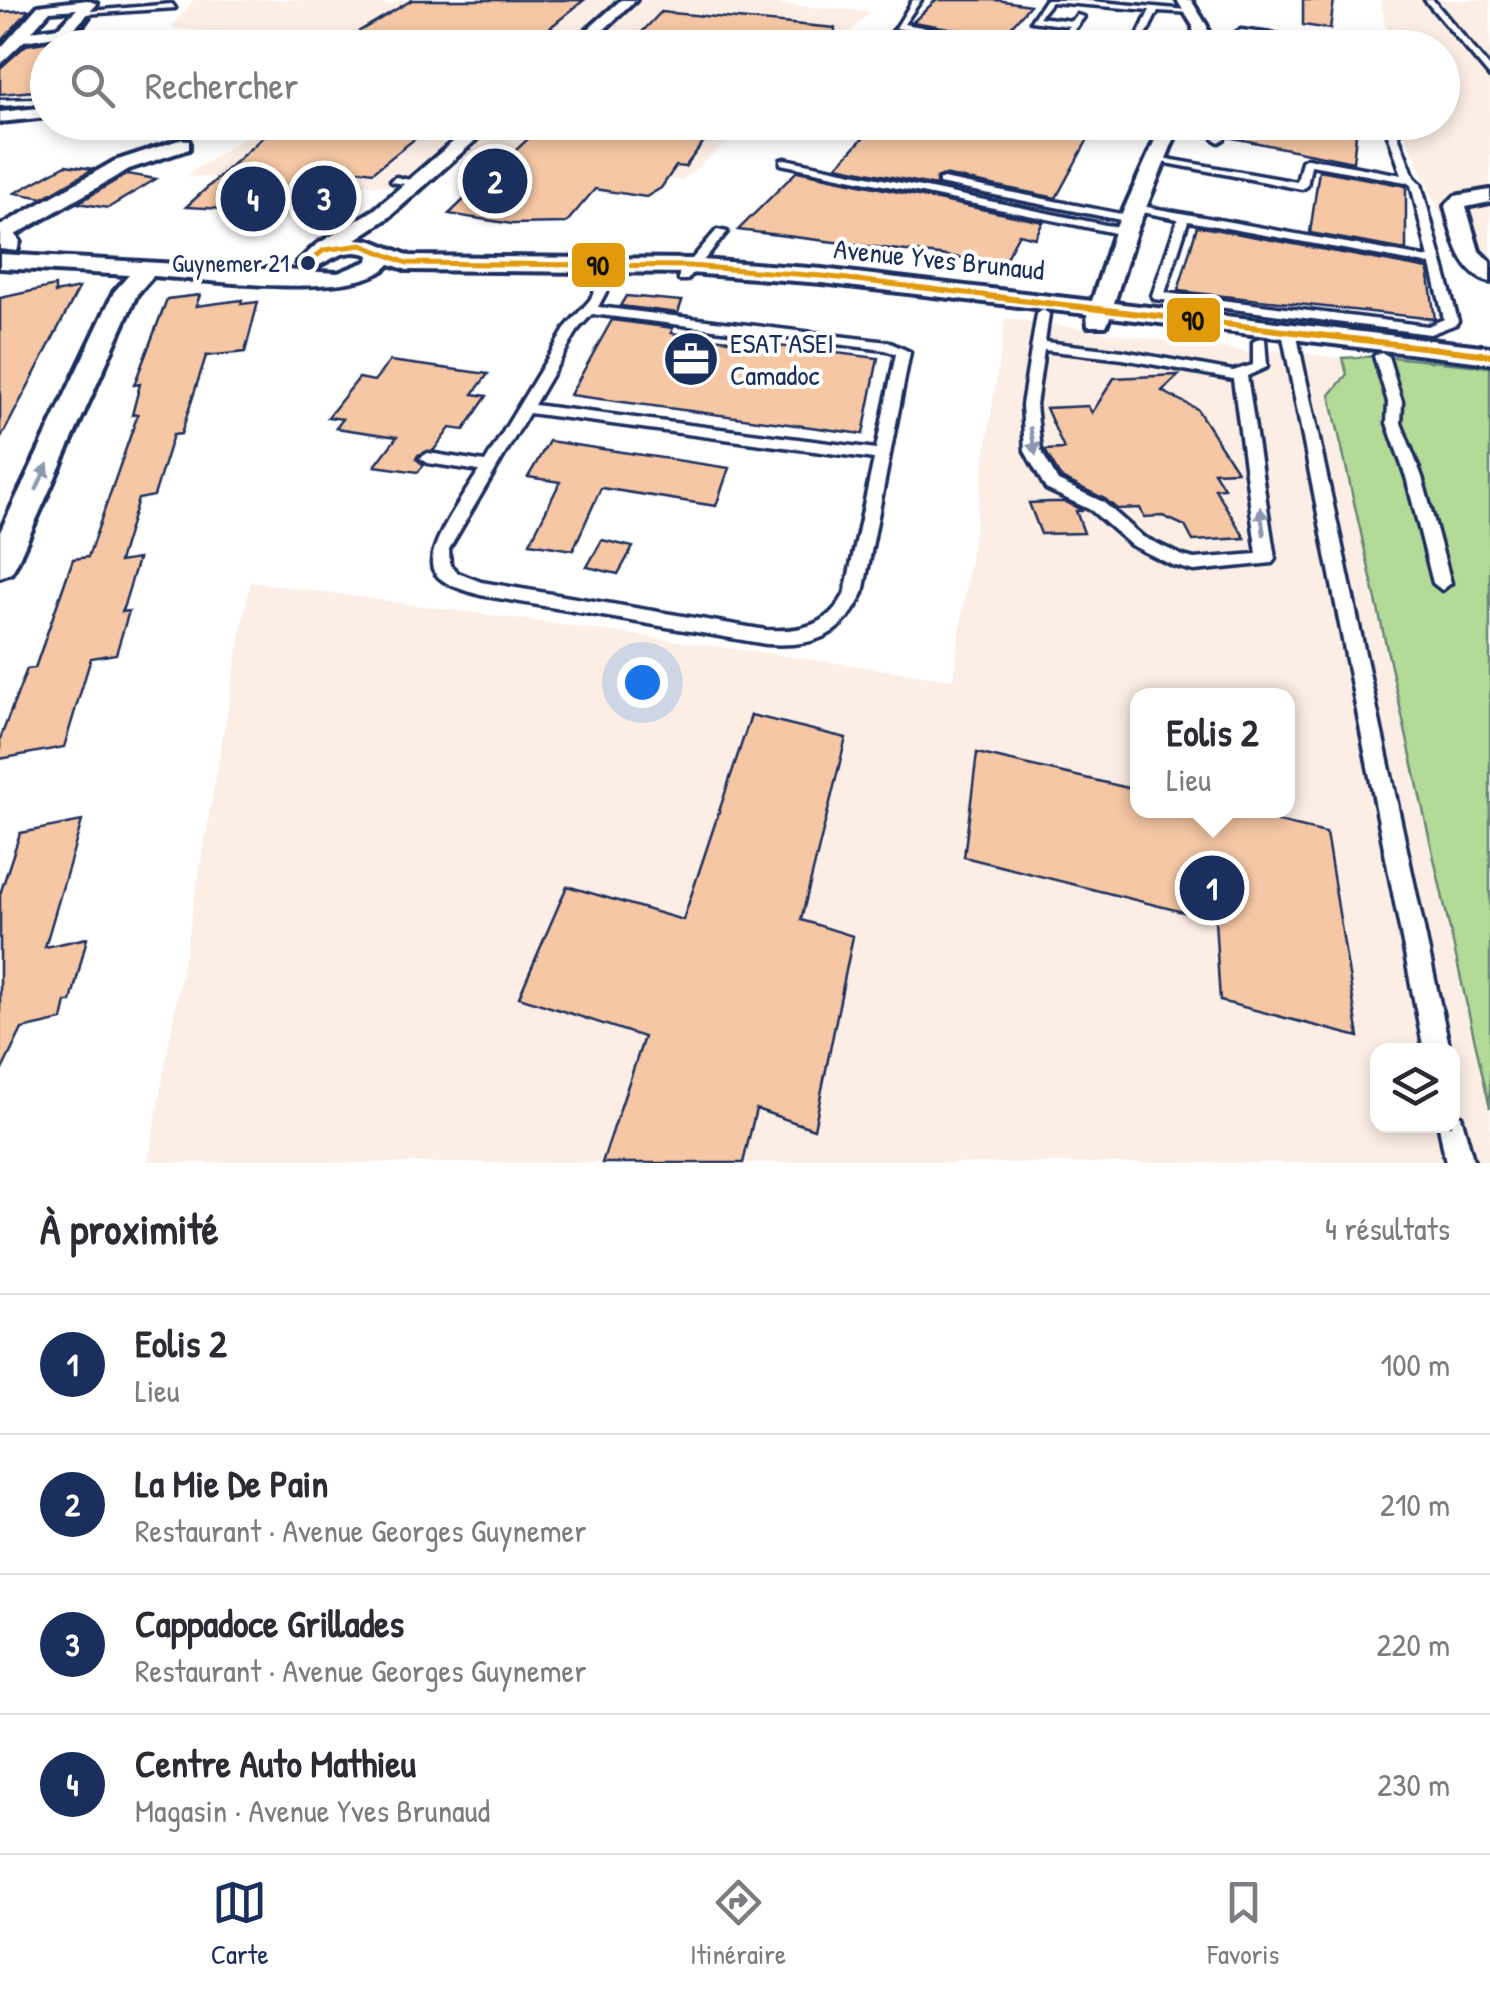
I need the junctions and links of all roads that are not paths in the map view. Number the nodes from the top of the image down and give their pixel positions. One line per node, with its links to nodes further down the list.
1 (629, 0): 13 (street)
2 (917, 0): 14 (lane)
3 (1050, 0): 6 (lane); 11 (lane)
4 (1115, 0): 7 (lane)
5 (1429, 0): 18 (lane)
6 (1091, 3): 7 (lane); 11 (lane)
7 (1156, 4): 9 (lane); 16 (lane)
8 (172, 6): 10 (lane)
9 (1188, 6): 17 (street)
10 (84, 12): 12 (street); 20 (street)
11 (1074, 24): 15 (lane)
12 (64, 30)
13 (590, 30)
14 (924, 30)
15 (1069, 30)
16 (1145, 30)
17 (1197, 30)
18 (1454, 30)
19 (30, 36): 20 (street)
20 (18, 37): 22 (street)
21 (1460, 38): 23 (lane)
22 (0, 59)
23 (1490, 74)
24 (0, 104): 25 (lane)
25 (30, 108)
26 (30, 110): 27 (street)
27 (0, 117)
28 (464, 140): 37 (street)
29 (1164, 140): 32 (street)
30 (1396, 140): 34 (lane)
31 (182, 145): 43 (street)
32 (1156, 160): 34 (lane); 41 (street)
33 (784, 162): 41 (lane)
34 (1410, 179): 45 (lane)
35 (396, 180): 37 (lane)
36 (943, 182): 41 (lane)
37 (417, 183): 39 (street)
38 (1490, 196): 51 (street)
39 (381, 214): 44 (street); 46 (street)
40 (1184, 217): 41 (lane); 45 (lane); 45 (lane)
41 (1131, 219): 54 (street)
42 (720, 232): 48 (lane)
43 (2, 249): 46 (street); 47 (street)
44 (378, 250): 46 (street, Avenue Yves Brunaud); 48 (street, Avenue Yves Brunaud); 49 (street)
45 (1436, 263)
46 (316, 264): 47 (street); 49 (street, Avenue Yves Brunaud)
47 (146, 269): 66 (street, one-way to 47)
48 (686, 272): 50 (street, Avenue Yves Brunaud); 53 (street, Avenue Yves Brunaud); 54 (street, Avenue Yves Brunaud)
49 (362, 274): 50 (street, Avenue Yves Brunaud)
50 (609, 275): 52 (lane)
51 (1490, 275)
52 (589, 310): 62 (lane); 63 (lane)
53 (1043, 314): 54 (street, Avenue Yves Brunaud); 57 (lane)
54 (1099, 315): 55 (street, Avenue Yves Brunaud); 56 (street, Avenue Yves Brunaud)
55 (1290, 339): 56 (street, Avenue Yves Brunaud); 58 (street, Avenue Yves Brunaud); 59 (street, Avenue Yves Brunaud); 68 (lane)
56 (1260, 342): 61 (lane)
57 (1038, 345): 61 (lane); 61 (lane, one-way to 61)
58 (1490, 355)
59 (1381, 356): 60 (street, Avenue Yves Brunaud); 67 (lane)
60 (1490, 366)
61 (1236, 374)
62 (526, 408): 63 (lane); 65 (lane)
63 (884, 456): 65 (lane)
64 (428, 458): 65 (lane)
65 (490, 468)
66 (0, 565)
67 (1442, 583)
68 (1436, 1043)
69 (1454, 1133): 70 (lane)
70 (1460, 1163)

